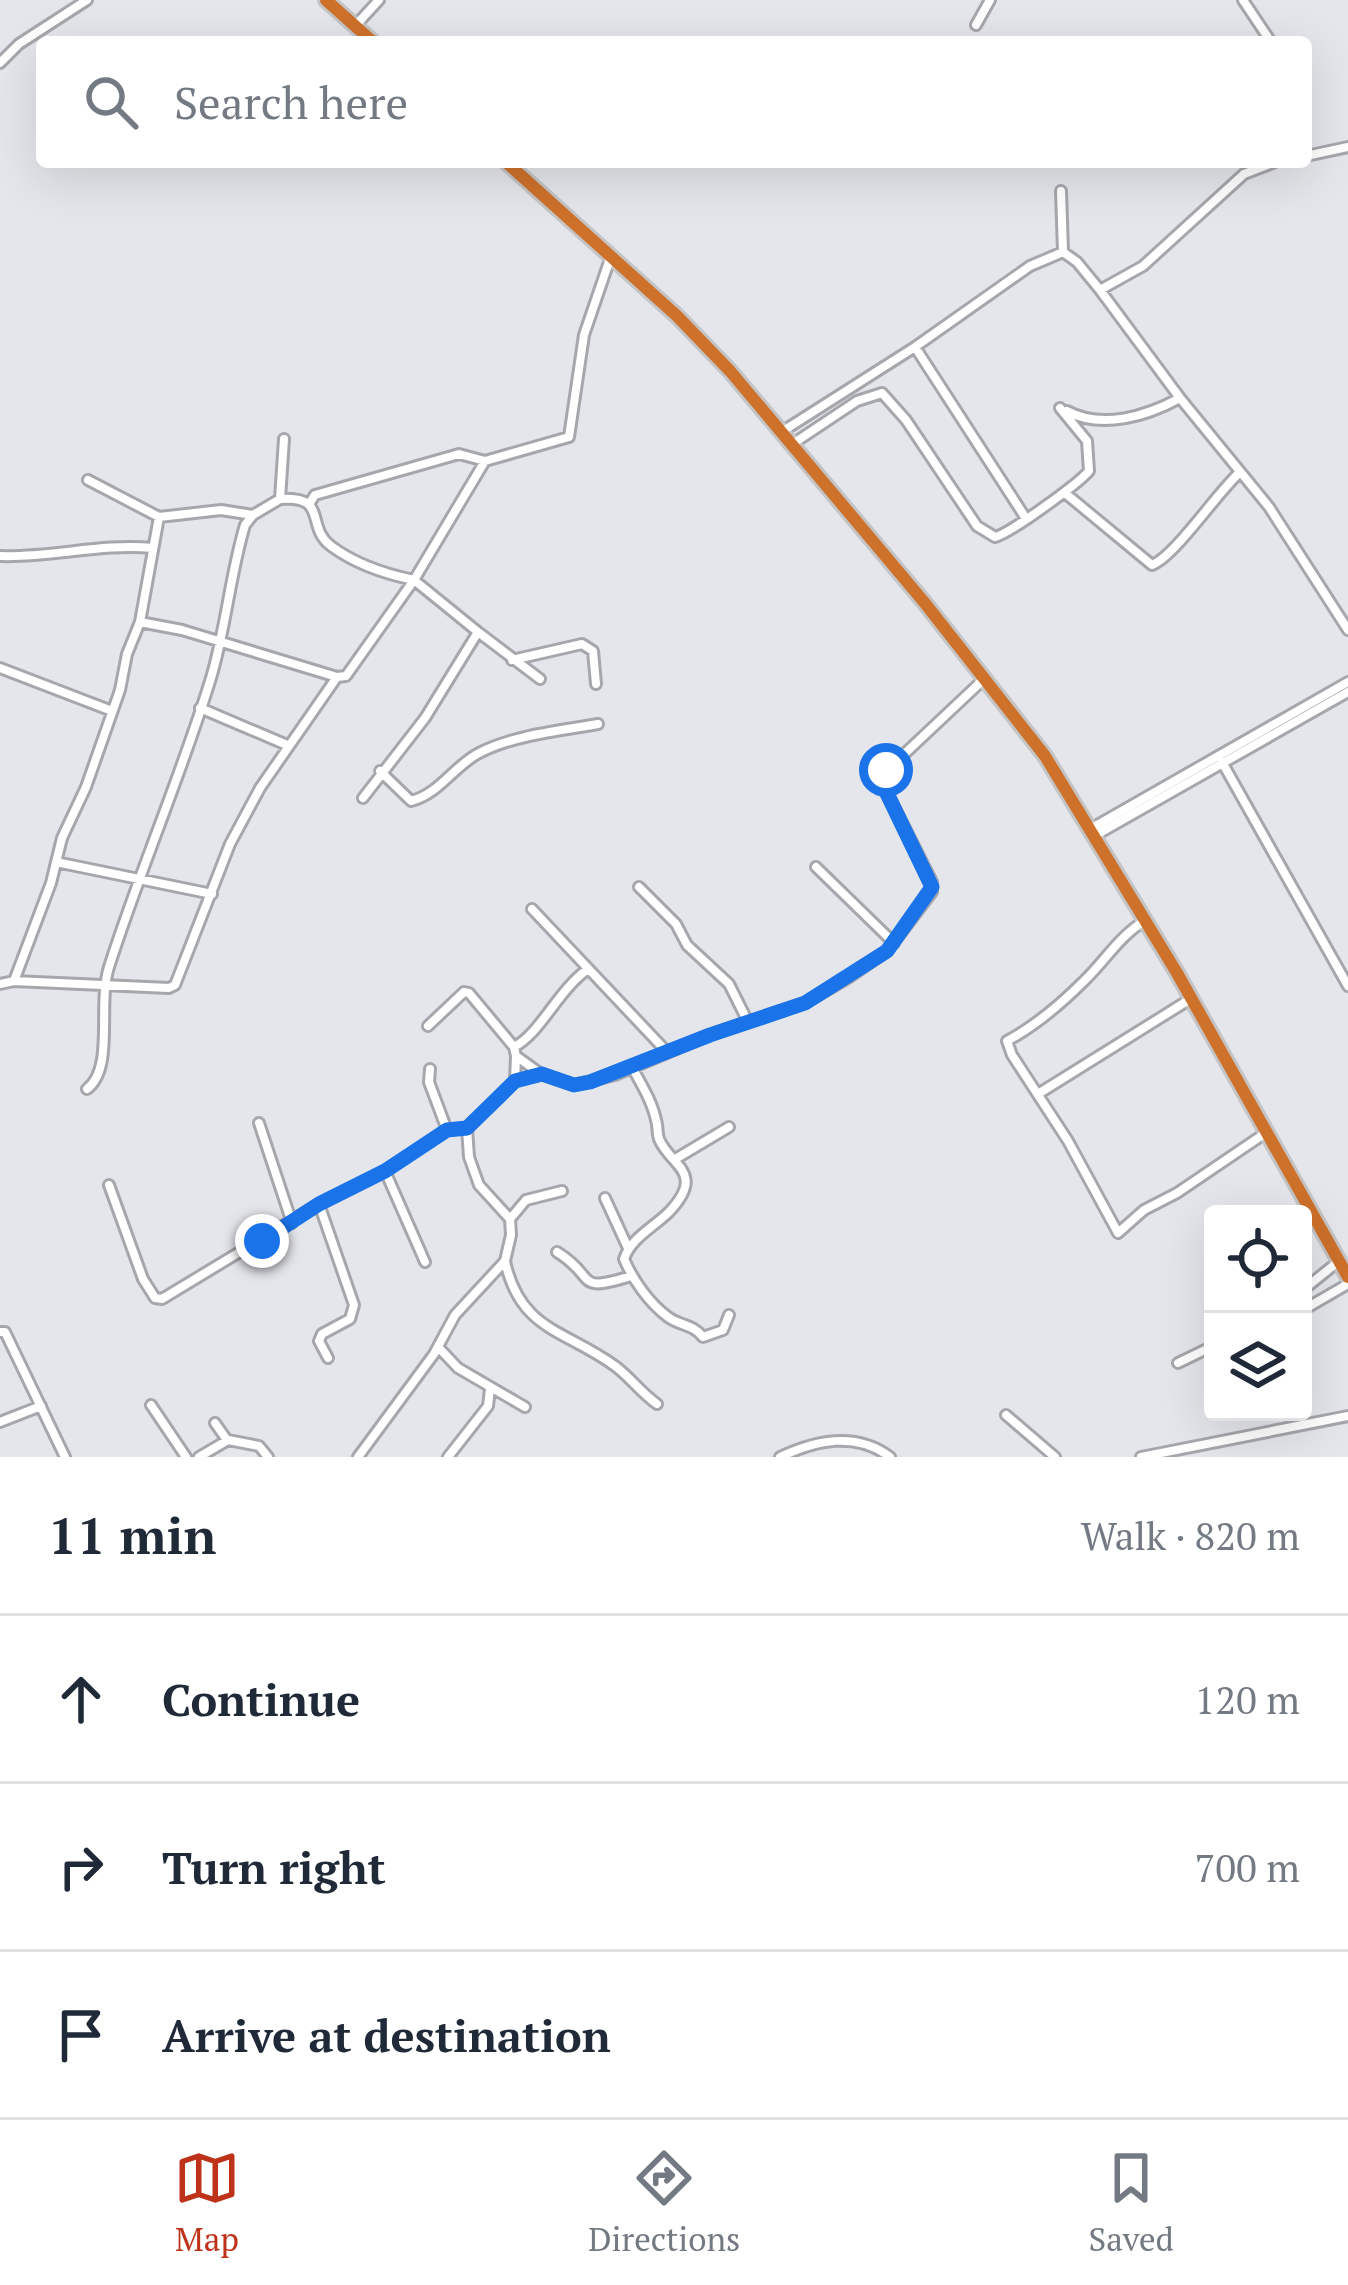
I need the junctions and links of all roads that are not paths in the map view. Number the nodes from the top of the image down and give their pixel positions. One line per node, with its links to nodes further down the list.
1 (87, 0): 10 (street)
2 (326, 0): 7 (highway)
3 (380, 0): 7 (street)
4 (990, 0): 6 (street)
5 (1243, 0): 9 (street)
6 (976, 25)
7 (355, 26): 8 (highway)
8 (366, 36)
9 (1267, 36)
10 (0, 63)
11 (1348, 147): 12 (street)
12 (1312, 155)
13 (513, 168): 17 (highway)
14 (1260, 168): 18 (street)
15 (1061, 191): 16 (street)
16 (1063, 252): 18 (street); 19 (street)
17 (611, 256): 21 (highway); 24 (street)
18 (1100, 290): 20 (street)
19 (915, 347): 21 (street); 32 (street)
20 (1180, 398): 25 (street); 27 (street)
21 (784, 431): 23 (highway)
22 (284, 439): 28 (street)
23 (794, 443): 32 (street); 43 (highway)
24 (485, 461): 29 (street); 35 (street)
25 (1240, 472): 27 (street); 37 (street)
26 (88, 480): 31 (street)
27 (1065, 493): 32 (street)
28 (280, 499): 29 (street); 30 (street)
29 (309, 504): 35 (street)
30 (253, 514): 31 (street); 39 (street)
31 (159, 517): 33 (street)
32 (1025, 517)
33 (153, 548): 34 (street); 36 (street)
34 (0, 556)
35 (414, 580): 38 (street); 42 (street)
36 (140, 622): 39 (street); 49 (street)
37 (1348, 631)
38 (478, 632): 40 (street); 53 (street)
39 (219, 644): 42 (street); 48 (street)
40 (512, 660): 44 (street); 46 (street)
41 (0, 668): 49 (street)
42 (337, 677): 51 (street)
43 (985, 678): 55 (highway); 63 (street)
44 (540, 679)
45 (1348, 682): 52 (street)
46 (596, 684)
47 (1348, 692): 52 (street)
48 (200, 708): 51 (street); 58 (street)
49 (112, 711): 56 (street)
50 (598, 724): 53 (street)
51 (287, 745): 60 (street)
52 (1220, 760): 55 (street); 68 (street)
53 (380, 771): 54 (street)
54 (363, 798)
55 (1094, 832): 62 (highway)
56 (56, 862): 58 (street); 65 (street)
57 (816, 866): 63 (street)
58 (137, 879): 60 (street); 67 (street)
59 (639, 886): 70 (street)
60 (212, 894): 67 (street)
61 (532, 908): 64 (street)
62 (1146, 920): 69 (highway); 79 (street)
63 (894, 944): 70 (street)
64 (588, 969): 72 (street); 73 (street)
65 (14, 981): 66 (street); 67 (street)
66 (0, 984)
67 (104, 986): 78 (street)
68 (1348, 986)
69 (1192, 998): 79 (street); 84 (highway)
70 (748, 1022): 73 (street)
71 (428, 1026): 72 (street)
72 (515, 1052): 76 (street); 77 (street)
73 (668, 1052): 74 (street)
74 (632, 1067): 76 (street); 85 (street)
75 (430, 1069): 83 (street)
76 (542, 1074): 77 (street)
77 (515, 1081): 82 (street)
78 (86, 1089)
79 (1038, 1094): 84 (street)
80 (259, 1123): 92 (street)
81 (729, 1126): 85 (street)
82 (467, 1128): 83 (street); 91 (street)
83 (447, 1130): 86 (street)
84 (1268, 1132): 96 (highway)
85 (677, 1158): 93 (street)
86 (385, 1171): 90 (street); 97 (street)
87 (109, 1185): 92 (street)
88 (562, 1191): 91 (street)
89 (605, 1198): 93 (street)
90 (319, 1204): 92 (street); 106 (street)
91 (510, 1219): 95 (street)
92 (292, 1223)
93 (628, 1248): 98 (street)
94 (557, 1252): 98 (street)
95 (505, 1261): 104 (street); 109 (street)
96 (1339, 1261): 99 (highway); 100 (street)
97 (425, 1262)
98 (631, 1276): 102 (street)
99 (1348, 1280): 101 (street)
100 (1312, 1283)
101 (1312, 1304)
102 (729, 1315)
103 (0, 1332): 110 (street)
104 (438, 1347): 108 (street); 122 (street)
105 (1204, 1350): 107 (street)
106 (328, 1358)
107 (1178, 1363)
108 (490, 1388): 112 (street); 123 (street)
109 (657, 1404)
110 (41, 1406): 115 (street); 118 (street)
111 (151, 1406): 119 (street)
112 (525, 1407)
113 (1006, 1415): 126 (street)
114 (1348, 1416): 127 (street)
115 (0, 1422)
116 (214, 1423): 117 (street)
117 (227, 1440): 120 (street); 121 (street)
118 (65, 1457)
119 (186, 1457)
120 (199, 1457)
121 (268, 1457)
122 (358, 1457)
123 (448, 1457)
124 (780, 1457): 125 (street)
125 (890, 1457)
126 (1055, 1457)
127 (1141, 1457)

